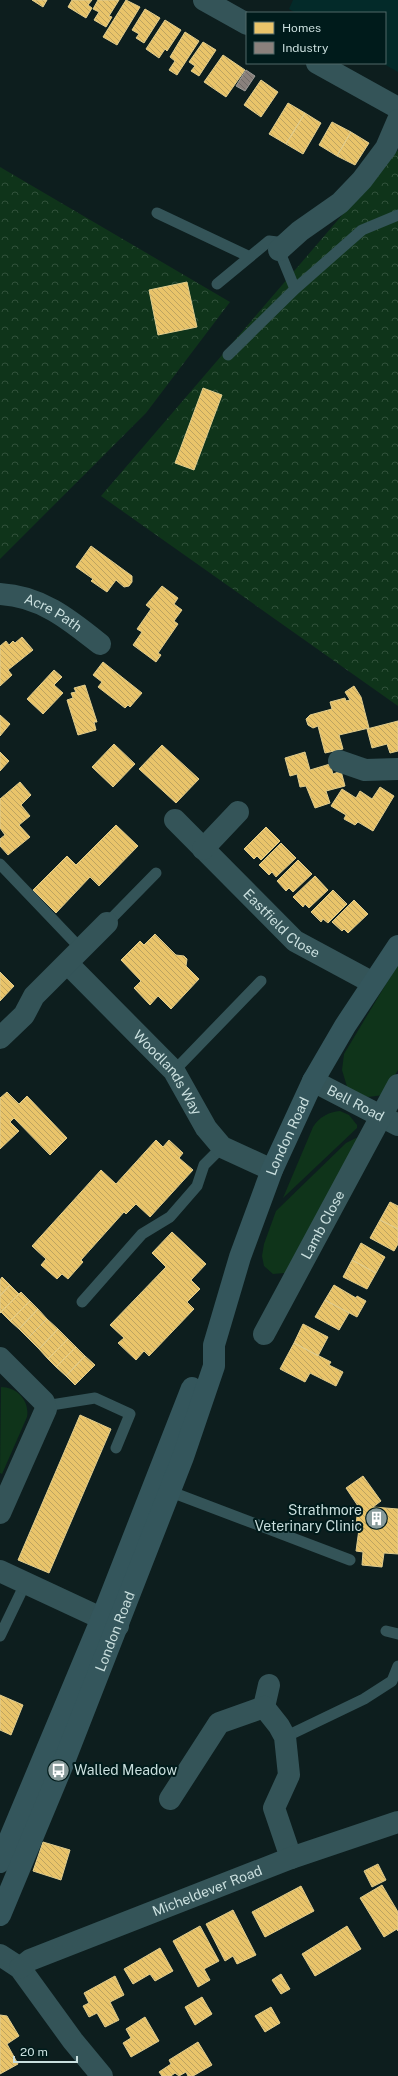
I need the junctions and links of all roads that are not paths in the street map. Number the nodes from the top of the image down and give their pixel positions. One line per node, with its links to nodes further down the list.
1 (204, 0): 2 (street)
2 (246, 23)
3 (319, 64): 4 (street)
4 (398, 108)
5 (398, 120): 8 (street)
6 (157, 213): 9 (lane)
7 (398, 215): 11 (lane)
8 (282, 247): 9 (lane); 11 (lane)
9 (250, 257): 10 (lane)
10 (217, 284)
11 (295, 289): 12 (lane)
12 (228, 355)
13 (0, 594): 14 (street, Acre Path)
14 (100, 644)
15 (339, 761): 16 (street)
16 (398, 769)
17 (238, 812): 19 (street)
18 (174, 820): 19 (street, Eastfield Close)
19 (203, 849): 26 (street, Eastfield Close)
20 (0, 864): 24 (lane)
21 (156, 873): 22 (lane)
22 (107, 923): 24 (street)
23 (398, 946): 26 (street, London Road)
24 (75, 957): 27 (street); 28 (street, Woodlands Way)
25 (261, 981): 28 (lane)
26 (373, 983): 29 (street, London Road)
27 (0, 1038)
28 (174, 1071): 32 (street, Woodlands Way)
29 (313, 1080): 31 (street, Bell Road); 33 (street, London Road)
30 (398, 1085): 31 (street, Lamb Close)
31 (390, 1121): 35 (street, Lamb Close)
32 (222, 1147): 33 (street, Woodlands Way); 34 (lane)
33 (272, 1170): 39 (street, London Road)
34 (82, 1302)
35 (264, 1334)
36 (2, 1363): 37 (street)
37 (45, 1406): 38 (lane); 40 (street)
38 (116, 1448)
39 (162, 1488): 41 (lane); 44 (street, London Road)
40 (0, 1513)
41 (350, 1560)
42 (0, 1571): 43 (street)
43 (26, 1582): 44 (street); 47 (lane)
44 (110, 1622): 55 (street, London Road); 56 (street, London Road)
45 (386, 1631): 46 (lane)
46 (398, 1634)
47 (0, 1636)
48 (398, 1666): 51 (lane)
49 (269, 1685): 50 (street)
50 (264, 1707): 51 (street); 52 (street)
51 (285, 1737): 54 (street)
52 (170, 1799)
53 (398, 1822): 54 (street, Micheldever Road)
54 (291, 1858): 58 (street, Micheldever Road)
55 (0, 1862)
56 (0, 1915)
57 (0, 1954): 58 (street)
58 (20, 1968): 59 (street)
59 (102, 2076)

